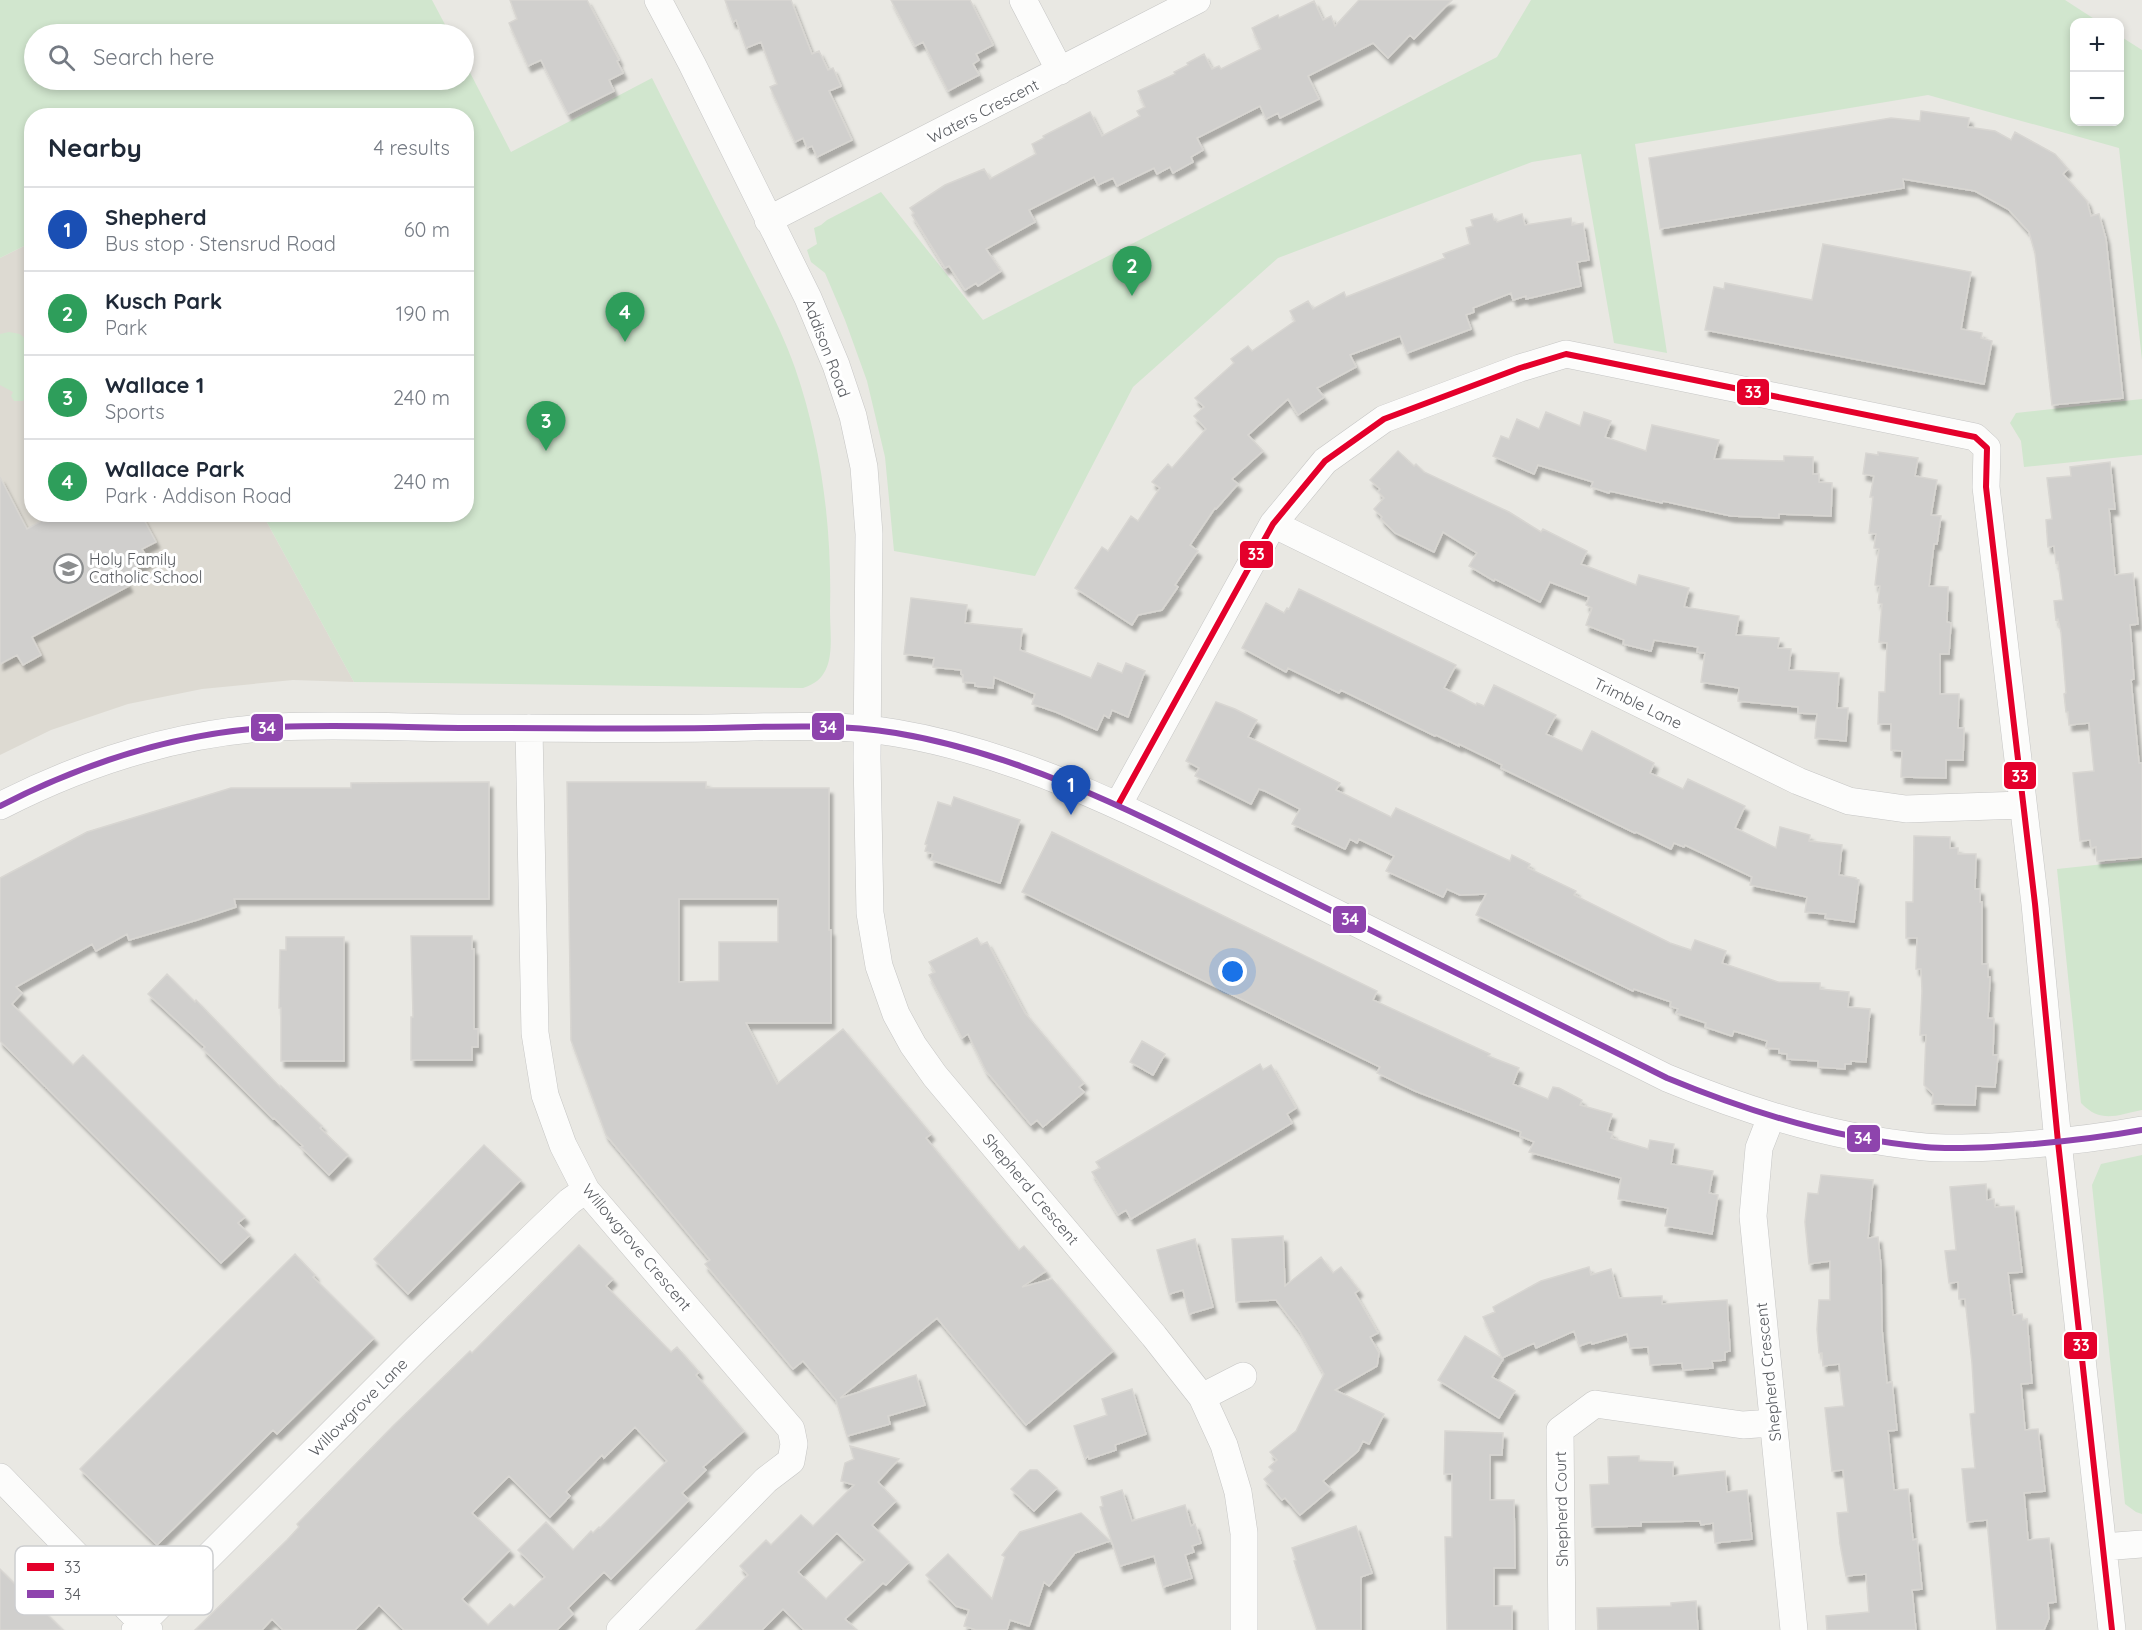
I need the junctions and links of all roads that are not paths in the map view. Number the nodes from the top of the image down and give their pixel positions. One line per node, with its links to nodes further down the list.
1 (658, 0): 5 (street, Addison Road)
2 (1023, 0): 4 (street)
3 (1197, 0): 4 (street, Waters Crescent)
4 (1060, 71): 5 (street, Waters Crescent)
5 (768, 220): 8 (street, Addison Road)
6 (1273, 524): 9 (street); 10 (street, Trimble Lane); 10 (street)
7 (529, 728): 8 (street); 11 (street); 15 (street, Willowgrove Crescent)
8 (868, 729): 9 (street); 17 (street, Shepherd Crescent)
9 (1118, 805): 12 (street)
10 (2022, 805): 14 (street)
11 (0, 806)
12 (1771, 1117): 14 (street); 18 (street, Shepherd Crescent)
13 (2142, 1130): 14 (street)
14 (2058, 1142): 22 (street)
15 (586, 1190): 23 (street, Willowgrove Lane); 26 (street, Willowgrove Crescent)
16 (1243, 1376): 17 (street)
17 (1202, 1397): 28 (street, Shepherd Crescent)
18 (1772, 1423): 29 (street, Shepherd Court); 30 (street, Shepherd Crescent)
19 (0, 1477): 21 (street)
20 (2142, 1544): 22 (street)
21 (65, 1546)
22 (2103, 1547): 31 (street)
23 (213, 1556)
24 (130, 1615): 27 (street)
25 (155, 1615): 27 (street, Willowgrove Lane)
26 (628, 1627)
27 (142, 1628)
28 (1244, 1630)
29 (1562, 1630)
30 (1794, 1630)
31 (2112, 1630)

